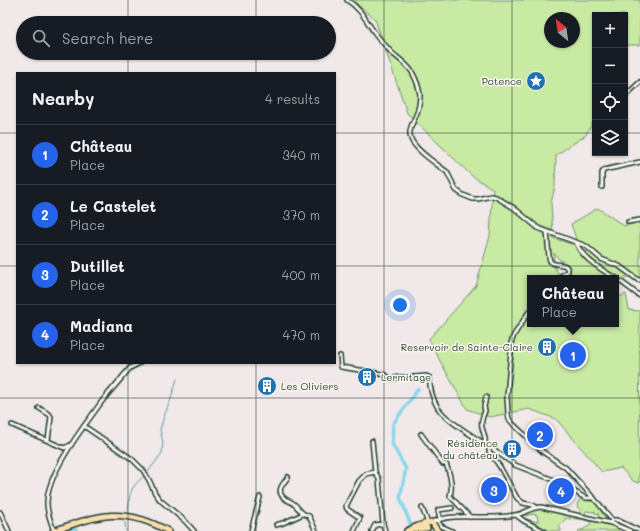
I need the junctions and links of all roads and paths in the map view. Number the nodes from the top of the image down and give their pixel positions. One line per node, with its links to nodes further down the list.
1 (347, 0): 8 (street)
2 (640, 82): 3 (street)
3 (628, 93)
4 (640, 162): 5 (street)
5 (602, 187)
6 (640, 220): 7 (street)
7 (628, 222)
8 (547, 232): 9 (street); 10 (street)
9 (576, 242): 11 (street); 13 (street)
10 (562, 275)
11 (611, 275)
12 (619, 280): 14 (street)
13 (640, 280)
14 (640, 296)
15 (527, 315): 31 (street)
16 (340, 356): 26 (street)
17 (138, 364): 21 (street)
18 (486, 397): 26 (street)
19 (38, 408): 23 (street)
20 (12, 425): 23 (street)
21 (84, 426): 25 (street); 48 (street)
22 (421, 434): 38 (street)
23 (48, 440): 25 (street)
24 (372, 441): 28 (street)
25 (72, 444): 46 (street)
26 (485, 444): 27 (street)
27 (490, 447): 31 (street); 32 (street)
28 (375, 472): 40 (street); 51 (street)
29 (288, 477): 36 (street)
30 (260, 496): 49 (street)
31 (594, 498): 39 (street)
32 (536, 507): 37 (street); 39 (street)
33 (422, 508): 41 (street)
34 (452, 508): 41 (street)
35 (0, 512): 45 (street)
36 (303, 514): 42 (street); 50 (street)
37 (516, 515): 38 (street); 56 (street)
38 (470, 517): 41 (street)
39 (612, 522): 44 (street); 57 (street)
40 (383, 524): 52 (street); 53 (street)
41 (432, 524): 43 (main road); 54 (main road); 55 (street)
42 (276, 525)
43 (409, 530)
44 (640, 530)
45 (9, 531)
46 (54, 531): 47 (main road)
47 (168, 531)
48 (194, 531)
49 (251, 531)
50 (316, 531)
51 (354, 531)
52 (372, 531)
53 (385, 531)
54 (438, 531)
55 (452, 531)
56 (544, 531)
57 (630, 531)

